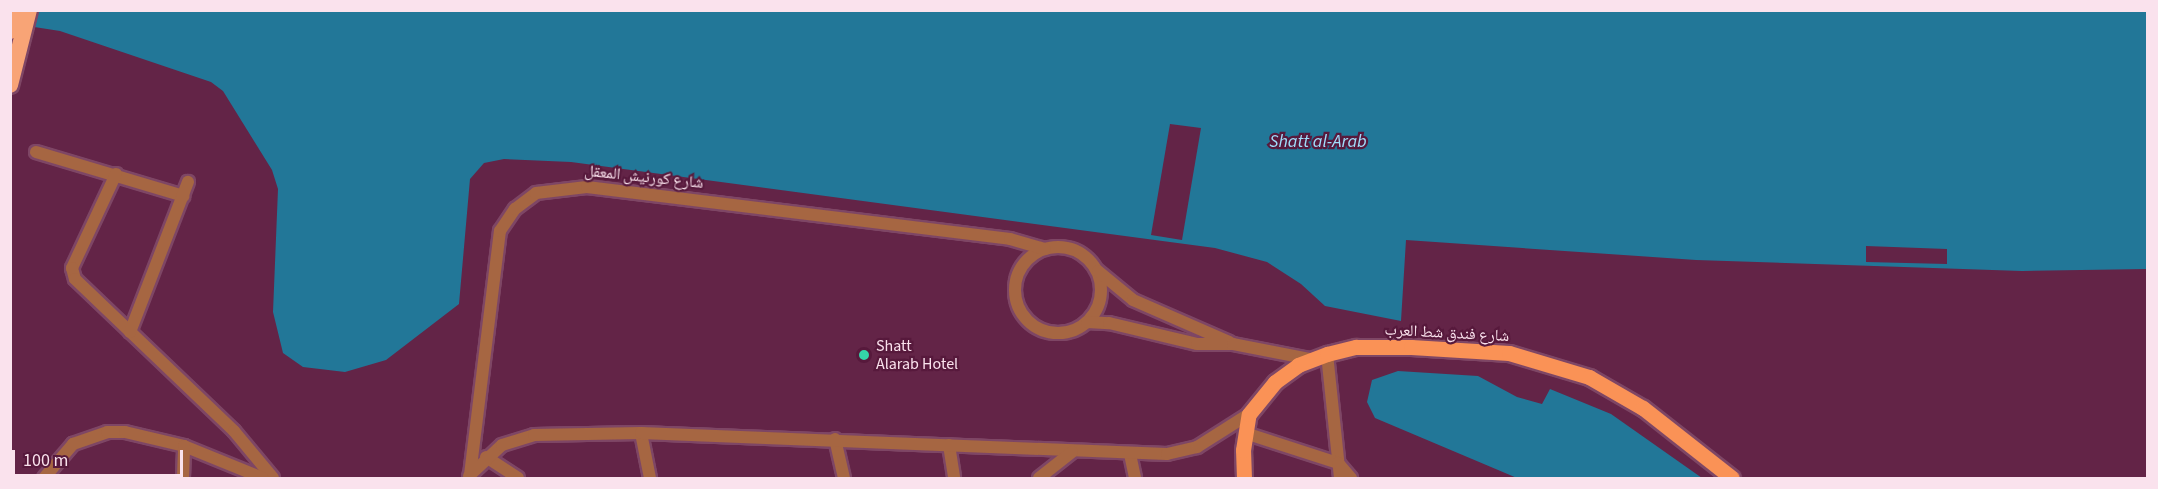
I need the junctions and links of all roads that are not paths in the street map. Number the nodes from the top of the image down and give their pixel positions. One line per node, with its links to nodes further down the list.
1 (15, 10): 3 (highway)
2 (29, 10): 4 (highway)
3 (10, 31)
4 (10, 85)
5 (36, 152): 6 (street)
6 (116, 174): 8 (street); 12 (street)
7 (188, 182): 8 (street)
8 (184, 196): 12 (street)
9 (1045, 249): 10 (street); 11 (street); 26 (street, شارع كورنيش المعقل)
10 (1096, 268): 11 (street); 13 (street)
11 (1087, 322): 13 (street)
12 (130, 332): 30 (street)
13 (1233, 344): 15 (street)
14 (1327, 354): 15 (main road, شارع فندق شط العرب); 25 (street); 40 (main road, شارع فندق شط العرب)
15 (1310, 359): 16 (main road, شارع فندق شط العرب)
16 (1249, 414): 18 (main road, شارع فندق شط العرب); 23 (street)
17 (642, 433): 19 (street); 24 (street); 32 (street)
18 (1245, 433): 25 (street); 37 (main road, شارع فندق شط العرب)
19 (836, 439): 20 (street); 33 (street)
20 (949, 445): 22 (street); 34 (street)
21 (184, 446): 27 (street); 28 (street); 29 (street)
22 (1072, 452): 23 (street); 35 (street)
23 (1130, 454): 36 (street)
24 (486, 457): 26 (street); 31 (street)
25 (1338, 463): 38 (street); 39 (street)
26 (469, 477)
27 (44, 478)
28 (183, 478)
29 (263, 478)
30 (273, 478)
31 (519, 478)
32 (650, 478)
33 (844, 478)
34 (954, 478)
35 (1039, 478)
36 (1135, 478)
37 (1244, 478)
38 (1340, 478)
39 (1351, 478)
40 (1732, 478)

